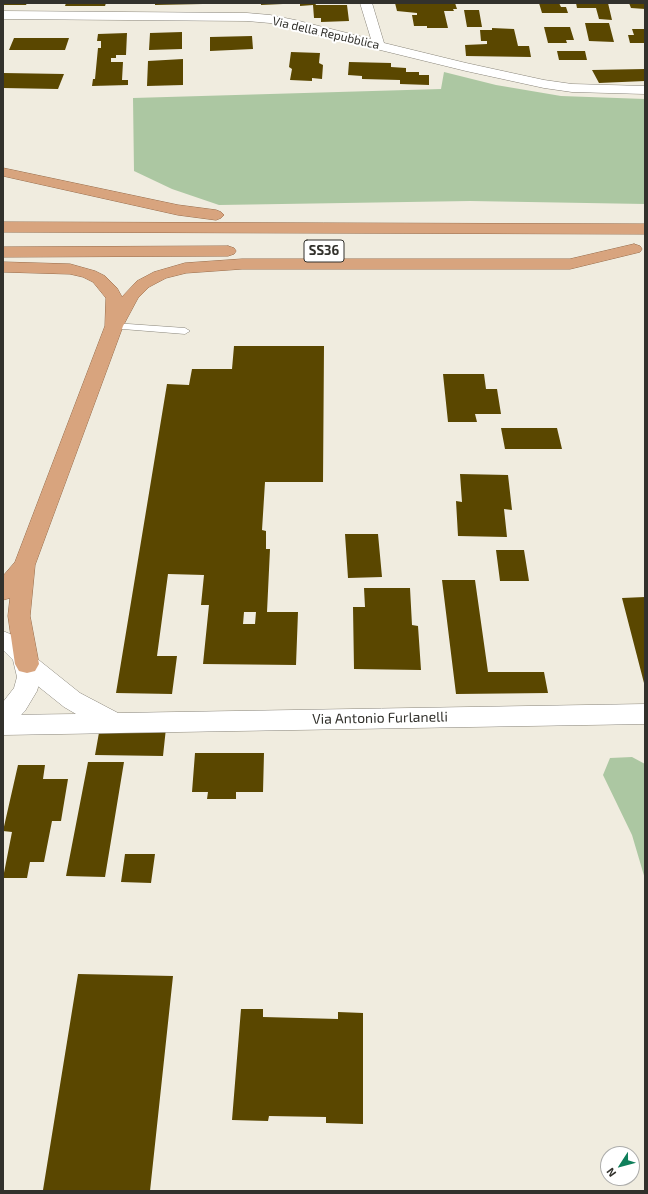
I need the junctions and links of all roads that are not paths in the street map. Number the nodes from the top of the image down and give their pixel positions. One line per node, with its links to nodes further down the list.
1 (366, 3): 3 (street)
2 (3, 15): 3 (street, Via della Repubblica)
3 (379, 45): 4 (street, Via della Repubblica)
4 (645, 90)
5 (3, 172): 7 (highway)
6 (3, 227): 7 (highway, SS36)
7 (516, 228): 8 (highway, SS36)
8 (645, 229)
9 (640, 249): 10 (highway, SS36); 12 (highway)
10 (3, 252)
11 (3, 267): 12 (highway)
12 (114, 326): 13 (lane); 14 (highway)
13 (185, 332)
14 (24, 565): 15 (highway); 17 (highway)
15 (3, 592)
16 (3, 640): 17 (street, Via Antonio Furlanelli)
17 (27, 664): 19 (street); 20 (street, Via Antonio Furlanelli)
18 (645, 714): 20 (street, Via Antonio Furlanelli)
19 (3, 717)
20 (114, 722): 21 (street, Via Antonio Furlanelli)
21 (3, 725)

